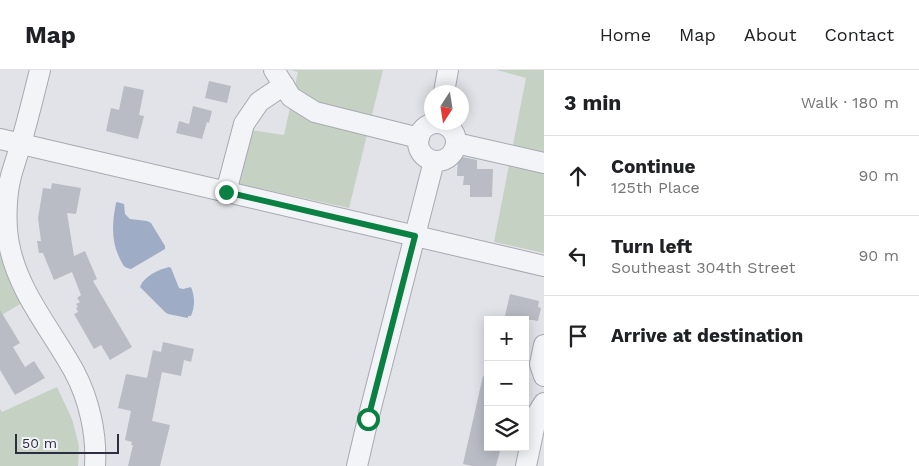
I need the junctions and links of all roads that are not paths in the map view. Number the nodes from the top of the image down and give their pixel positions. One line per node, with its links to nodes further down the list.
1 (40, 70): 9 (street)
2 (448, 70): 4 (street)
3 (279, 78): 7 (street); 13 (street)
4 (445, 85)
5 (424, 129): 7 (street)
6 (451, 130): 10 (street)
7 (419, 138): 11 (street)
8 (0, 139): 9 (street)
9 (21, 144): 13 (street); 19 (street)
10 (456, 144): 11 (street); 12 (street)
11 (434, 161): 14 (street)
12 (544, 163)
13 (226, 192): 14 (street)
14 (415, 236): 15 (street); 20 (street)
15 (544, 266)
16 (544, 345): 17 (street)
17 (544, 376)
18 (544, 403): 21 (street)
19 (95, 466)
20 (357, 466)
21 (526, 466)

